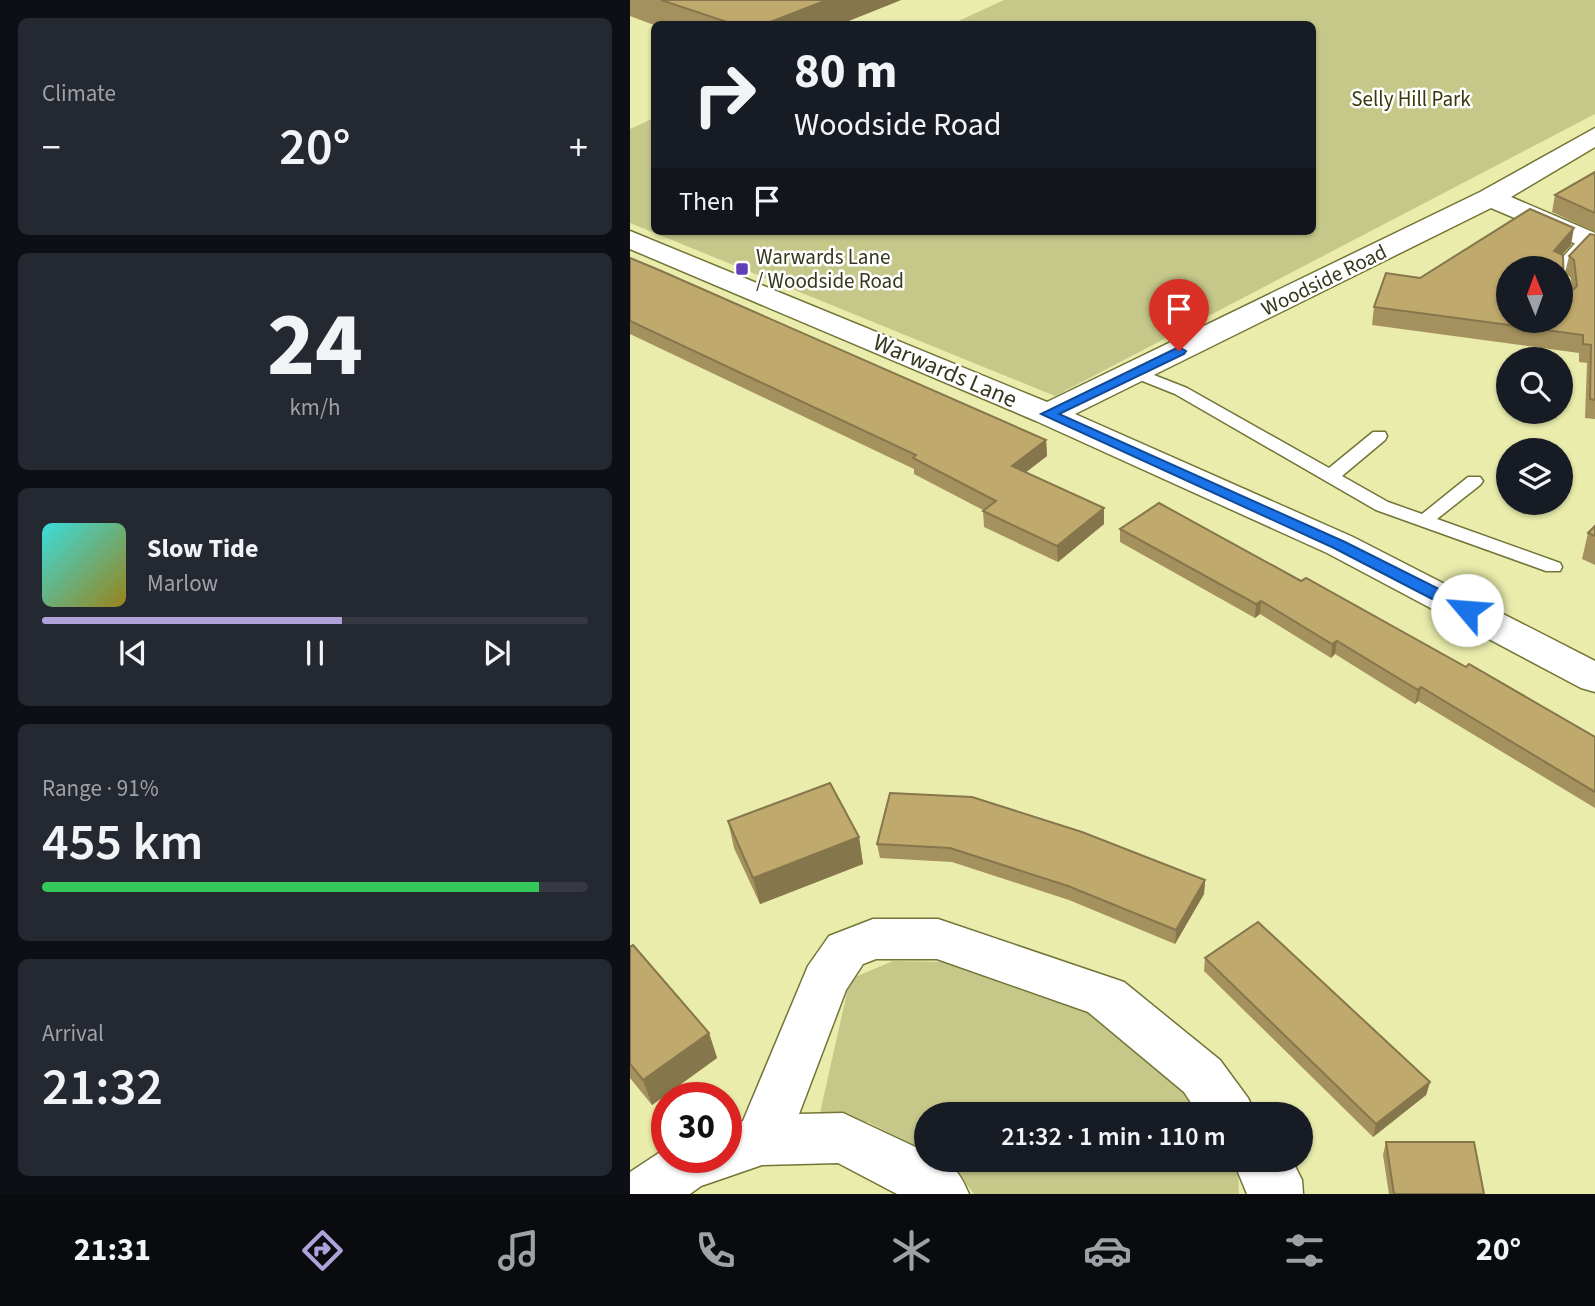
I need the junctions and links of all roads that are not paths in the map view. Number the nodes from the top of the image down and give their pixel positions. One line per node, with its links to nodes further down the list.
1 (1595, 136): 2 (street, Woodside Road)
2 (1490, 198): 4 (street); 6 (street, Woodside Road)
3 (630, 239): 7 (street, Warwards Lane)
4 (1590, 241): 5 (lane)
5 (1573, 256)
6 (1136, 373): 7 (street, Woodside Road); 9 (lane)
7 (1048, 414): 13 (street, Warwards Lane)
8 (1379, 436): 9 (lane)
9 (1329, 477): 11 (lane)
10 (1474, 481): 11 (lane)
11 (1424, 520): 12 (lane)
12 (1553, 567)
13 (1595, 678)
14 (1220, 1102): 15 (street)
15 (742, 1135)
16 (742, 1149): 20 (street)
17 (1268, 1172): 21 (street)
18 (675, 1173): 19 (street)
19 (644, 1194)
20 (941, 1194)
21 (1275, 1194)

